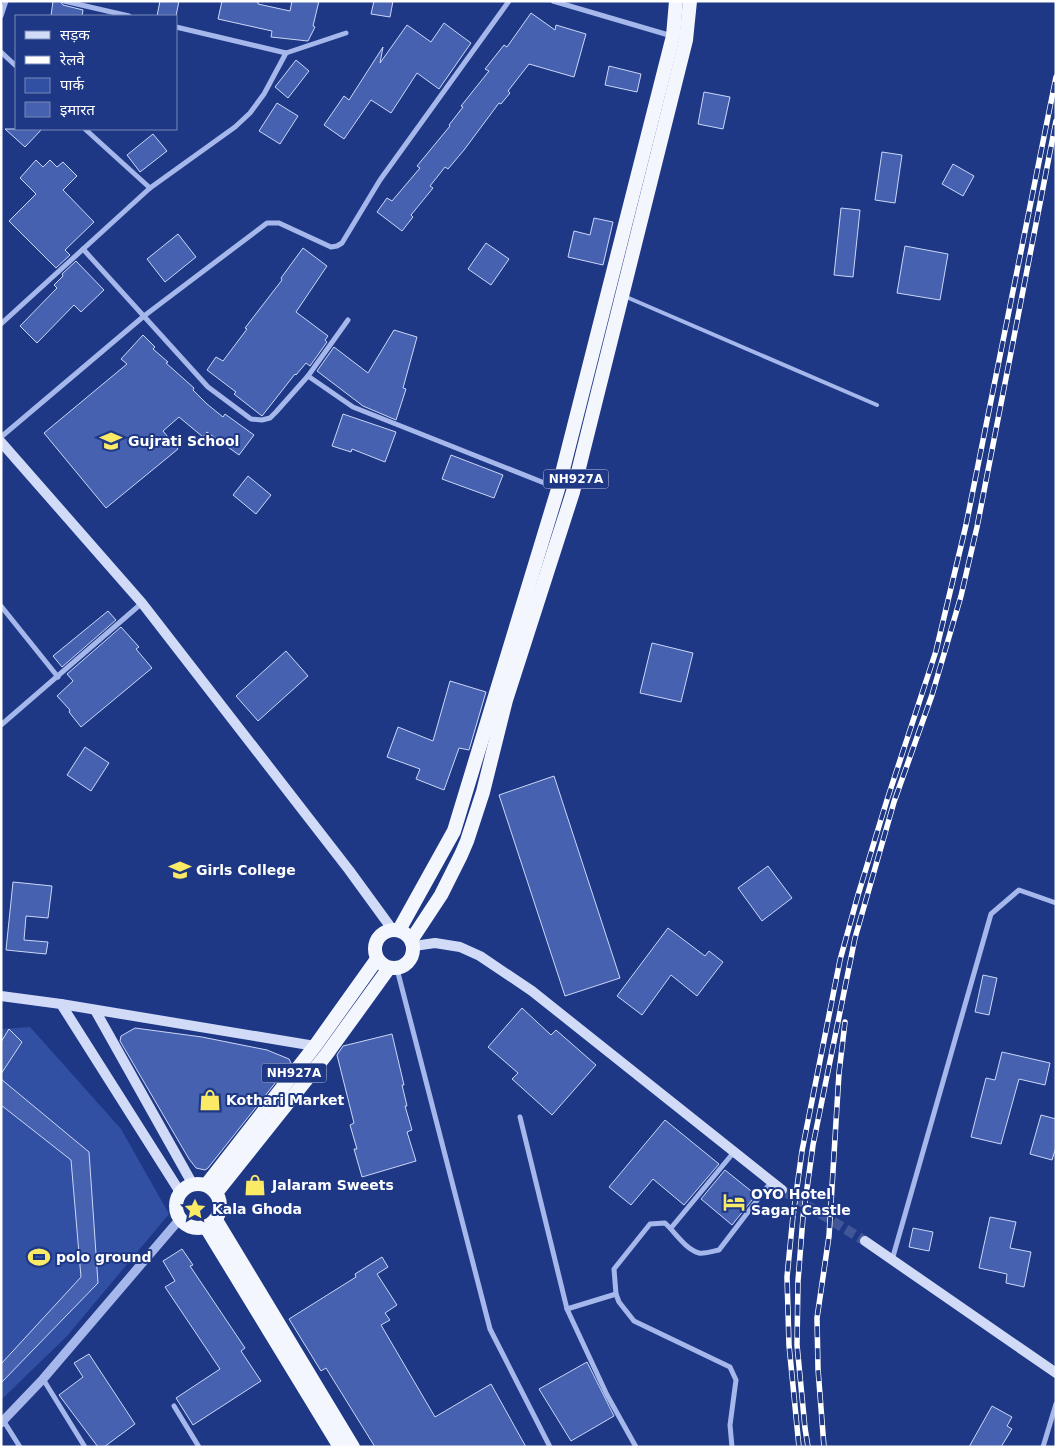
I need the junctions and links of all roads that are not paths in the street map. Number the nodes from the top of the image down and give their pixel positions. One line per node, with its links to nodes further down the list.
1 (6, 1): 8 (street)
2 (64, 1): 7 (street)
3 (509, 1): 19 (street)
4 (553, 1): 11 (street)
5 (676, 1): 11 (highway, NH927A)
6 (690, 1): 11 (highway, NH927A)
7 (125, 15)
8 (1, 16)
9 (178, 27): 13 (street)
10 (346, 33): 13 (street)
11 (679, 38): 18 (highway, NH927A); 26 (highway, NH927A)
12 (1, 52): 14 (street)
13 (286, 52): 16 (street)
14 (15, 65)
15 (86, 130): 16 (street)
16 (150, 188): 17 (street)
17 (83, 249): 19 (street); 21 (street)
18 (623, 296): 23 (lane); 33 (highway, NH927A)
19 (144, 316): 22 (street); 24 (street)
20 (348, 320): 22 (street)
21 (1, 324)
22 (308, 376): 26 (street)
23 (877, 405)
24 (1, 437)
25 (1, 442): 27 (main road)
26 (558, 489): 32 (highway, NH927A)
27 (142, 604): 29 (street); 32 (main road)
28 (1, 606): 29 (street)
29 (58, 676): 30 (street)
30 (1, 726)
31 (1056, 903): 51 (street)
32 (396, 929): 33 (highway); 34 (highway, NH927A)
33 (413, 943): 35 (highway, NH927A); 41 (main road)
34 (377, 959): 35 (highway); 39 (highway, NH927A)
35 (393, 968): 44 (highway, NH927A); 64 (street)
36 (1, 996): 37 (main road)
37 (60, 1004): 38 (main road); 46 (main road)
38 (95, 1010): 39 (main road); 43 (main road)
39 (315, 1046): 44 (highway, NH927A)
40 (520, 1117): 53 (street)
41 (734, 1152): 42 (main road); 49 (street)
42 (771, 1182): 45 (main road); 49 (street)
43 (192, 1183): 44 (highway); 46 (highway)
44 (211, 1188): 48 (highway)
45 (782, 1190)
46 (180, 1192): 47 (highway)
47 (179, 1220): 48 (highway); 55 (street)
48 (211, 1224): 62 (highway); 63 (highway)
49 (671, 1228): 52 (street)
50 (865, 1241): 51 (main road)
51 (892, 1260): 54 (main road)
52 (616, 1294): 53 (street); 66 (street)
53 (567, 1309): 65 (street)
54 (1056, 1373)
55 (43, 1379): 58 (street); 60 (street)
56 (1056, 1404): 67 (street)
57 (174, 1406): 61 (street)
58 (2, 1422): 59 (street)
59 (20, 1447)
60 (85, 1447)
61 (199, 1447)
62 (340, 1447)
63 (352, 1447)
64 (550, 1447)
65 (636, 1447)
66 (732, 1447)
67 (1043, 1447)

